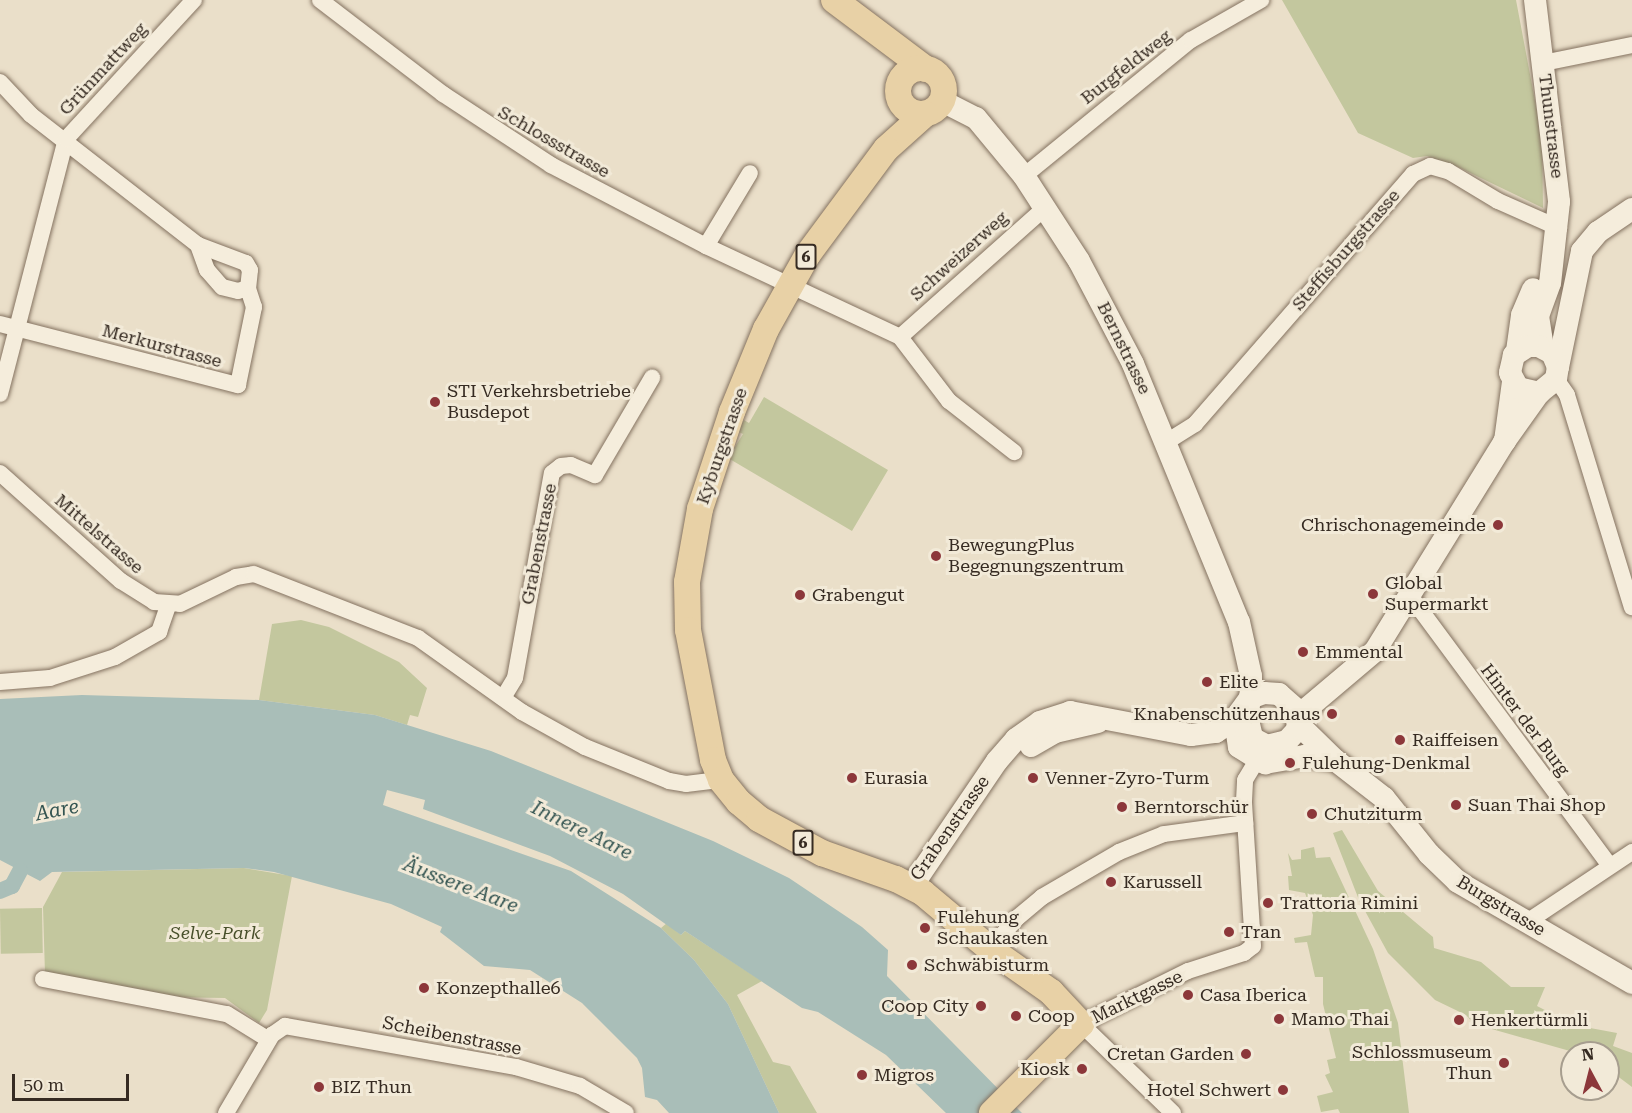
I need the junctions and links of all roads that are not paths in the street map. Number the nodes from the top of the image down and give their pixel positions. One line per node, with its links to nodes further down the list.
1 (194, 0): 13 (street, Grünmattweg)
2 (320, 0): 21 (street, Schlossstrasse)
3 (834, 0): 6 (main road)
4 (1261, 0): 16 (street, Burgfeldweg)
5 (1535, 0): 8 (main road, Thunstrasse)
6 (880, 36): 9 (main road); 11 (main road)
7 (1632, 45): 8 (street)
8 (1543, 63): 19 (main road, Thunstrasse)
9 (926, 69): 11 (main road); 12 (main road)
10 (0, 82): 13 (street, Merkurstrasse)
11 (900, 90): 12 (main road); 14 (main road, Kyburgstrasse / 6)
12 (933, 107): 14 (main road, Kyburgstrasse / 6); 16 (main road, Bernstrasse)
13 (66, 139): 20 (street, Merkurstrasse); 25 (street)
14 (886, 149): 22 (main road, Kyburgstrasse / 6)
15 (750, 173): 21 (street)
16 (1024, 176): 17 (main road, Bernstrasse)
17 (1046, 207): 26 (street, Schweizerweg); 32 (main road, Bernstrasse)
18 (1632, 209): 24 (main road)
19 (1559, 228): 27 (main road, Thunstrasse); 32 (street, Steffisburgstrasse)
20 (198, 245): 23 (street, Merkurstrasse); 23 (street, Merkurstrasse)
21 (706, 246): 22 (street, Schlossstrasse)
22 (789, 282): 26 (street); 48 (main road, Kyburgstrasse / 6)
23 (248, 288): 25 (street, Merkurstrasse)
24 (1568, 310): 27 (main road); 29 (main road)
25 (8, 326): 31 (street)
26 (900, 337): 34 (street)
27 (1534, 346): 29 (main road); 30 (main road)
28 (652, 378): 43 (street, Grabenstrasse)
29 (1551, 379): 30 (main road); 33 (main road); 38 (street)
30 (1513, 382): 33 (main road)
31 (0, 394)
32 (1168, 441): 39 (main road, Bernstrasse)
33 (1504, 442): 36 (main road)
34 (1014, 452)
35 (0, 473): 37 (street, Mittelstrasse)
36 (1411, 597): 41 (main road); 51 (street, Hinter der Burg)
37 (168, 606): 40 (street); 43 (street)
38 (1632, 607)
39 (1244, 637): 42 (main road, Bernstrasse); 44 (main road, Bernstrasse)
40 (0, 682)
41 (1338, 682): 42 (main road); 45 (main road)
42 (1279, 694): 44 (main road); 45 (main road)
43 (503, 698): 48 (street)
44 (1241, 708): 46 (main road); 52 (main road, Grabenstrasse)
45 (1298, 721): 46 (main road); 47 (main road, Burgstrasse)
46 (1265, 753): 47 (main road); 49 (street)
47 (1335, 760): 53 (main road, Burgstrasse)
48 (721, 780): 52 (main road, Grabenstrasse / 6)
49 (1245, 823): 54 (street); 57 (street, Marktgasse)
50 (1632, 852): 51 (street)
51 (1609, 865): 53 (street)
52 (918, 890): 54 (main road, 6)
53 (1527, 922): 56 (main road, Burgstrasse)
54 (990, 949): 57 (main road, 6)
55 (43, 979): 58 (street)
56 (1632, 983)
57 (1081, 1024): 59 (main road, Marktgasse); 60 (street)
58 (269, 1040): 61 (street); 62 (street, Scheibenstrasse)
59 (1001, 1105)
60 (1167, 1108)
61 (226, 1113)
62 (626, 1113)

